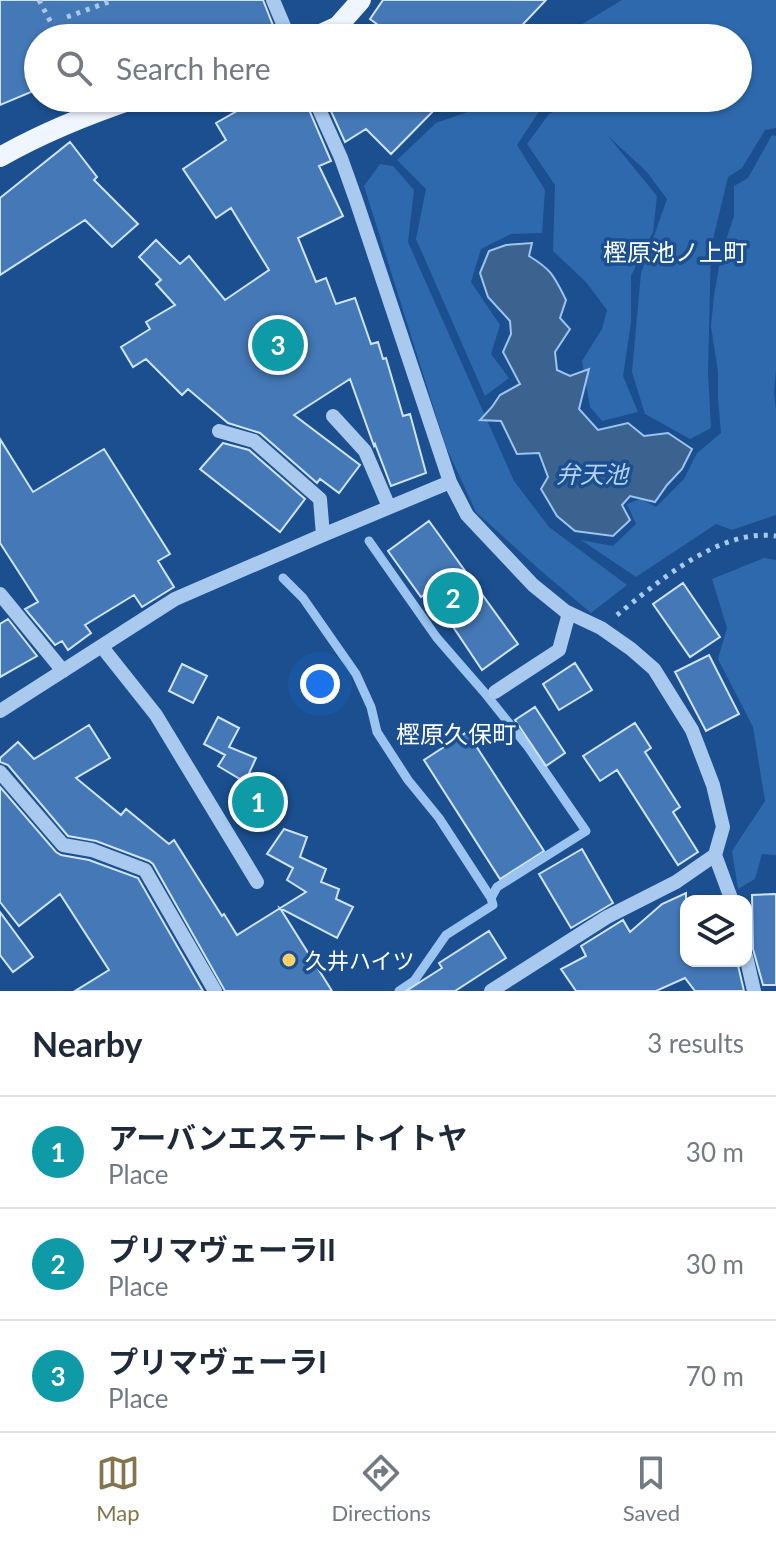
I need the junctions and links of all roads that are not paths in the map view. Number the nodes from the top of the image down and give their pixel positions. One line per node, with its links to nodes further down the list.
1 (273, 0): 3 (street)
2 (361, 0): 4 (main road)
3 (283, 24)
4 (340, 24)
5 (94, 112): 7 (main road)
6 (320, 112): 10 (street)
7 (0, 157)
8 (333, 416): 11 (street)
9 (219, 431): 12 (street)
10 (450, 482): 11 (street); 14 (street)
11 (389, 507): 12 (street)
12 (323, 535): 15 (street)
13 (0, 594): 16 (street)
14 (569, 613): 17 (street); 20 (street)
15 (102, 647): 16 (street); 21 (street)
16 (63, 671): 18 (street)
17 (495, 692)
18 (0, 711)
19 (0, 772): 24 (street)
20 (715, 855): 22 (street); 25 (street)
21 (257, 882)
22 (730, 895)
23 (749, 967): 26 (street)
24 (215, 991)
25 (491, 991)
26 (754, 991)

